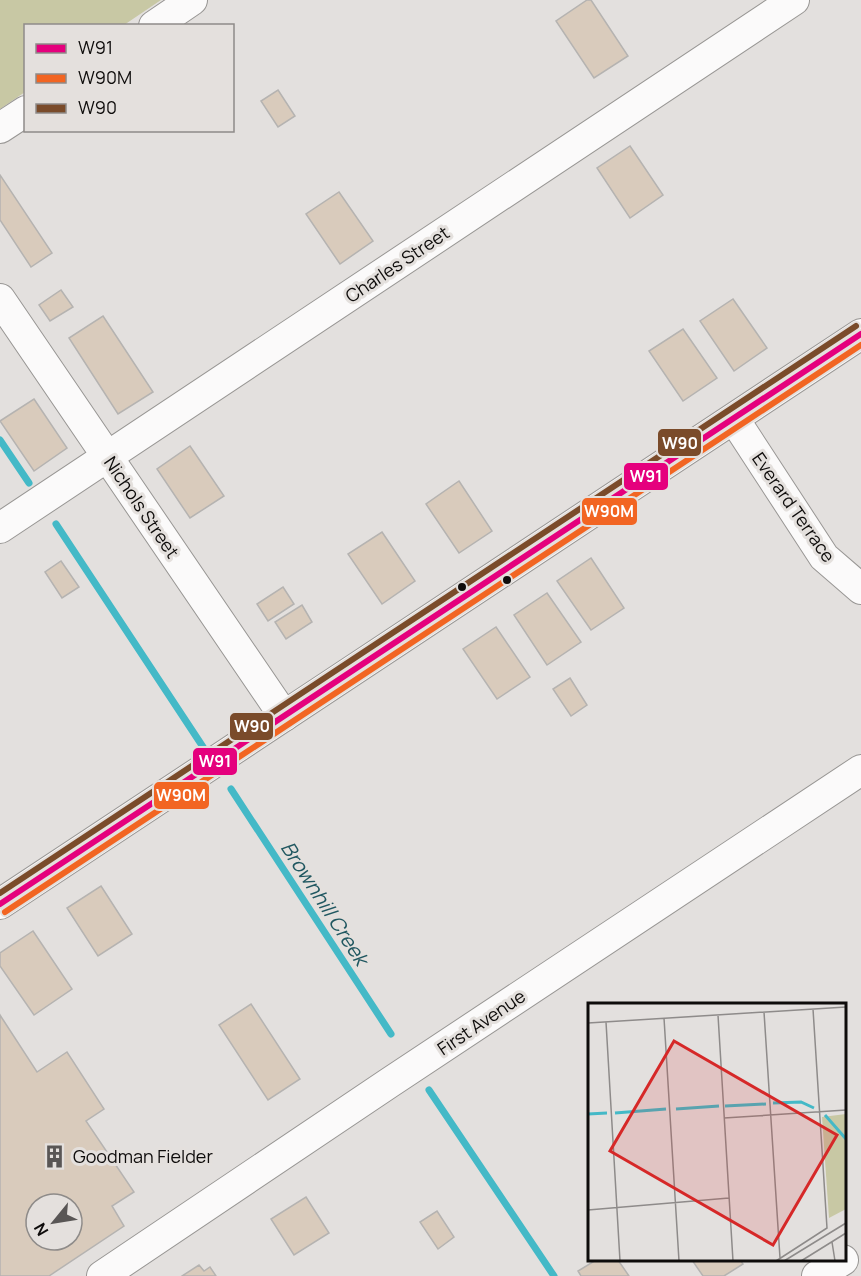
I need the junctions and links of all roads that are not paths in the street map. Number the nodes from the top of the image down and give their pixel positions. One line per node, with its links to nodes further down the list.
1 (192, 0): 3 (street)
2 (794, 0): 9 (street, Charles Street)
3 (157, 24)
4 (24, 112): 5 (street)
5 (0, 128)
6 (0, 299): 9 (street, Nichols Street)
7 (861, 334): 8 (street)
8 (734, 418): 11 (street, Everard Terrace); 12 (street)
9 (108, 457): 10 (street, Charles Street); 12 (street, Nichols Street)
10 (0, 528)
11 (861, 590)
12 (284, 716): 14 (street)
13 (861, 770): 18 (street, First Avenue)
14 (0, 904)
15 (861, 1248): 16 (street)
16 (846, 1258)
17 (841, 1261): 19 (street)
18 (102, 1276)
19 (818, 1276)

